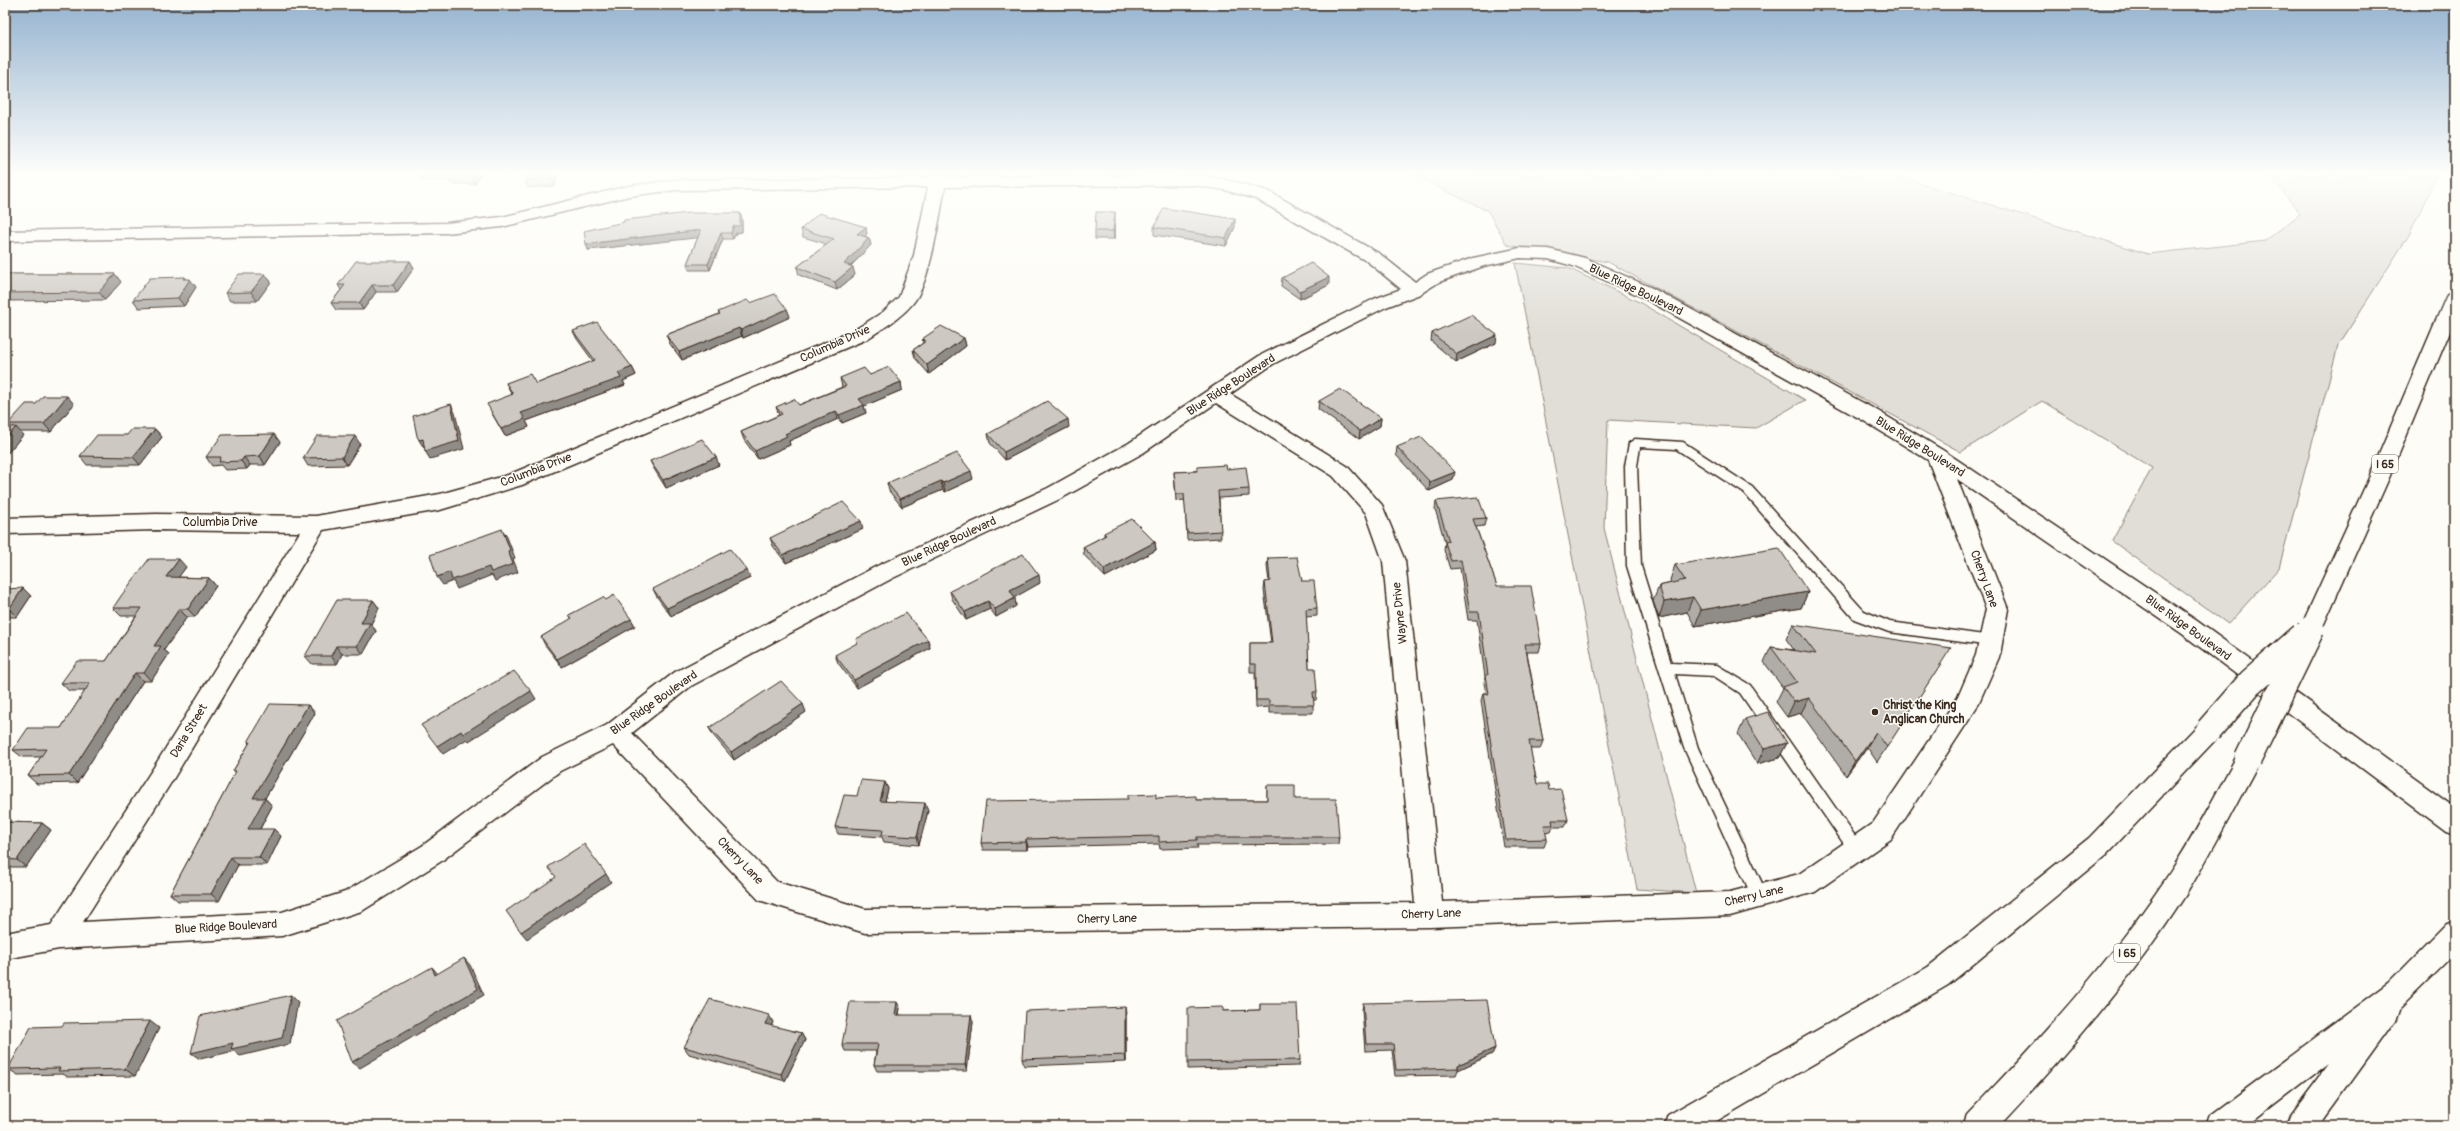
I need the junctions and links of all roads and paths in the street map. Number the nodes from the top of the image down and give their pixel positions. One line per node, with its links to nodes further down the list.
1 (448, 228): 4 (main road)
2 (929, 228): 9 (main road, Columbia Drive)
3 (1319, 228): 5 (main road)
4 (5, 236)
5 (1414, 290): 7 (main road, Blue Ridge Boulevard); 8 (main road, Blue Ridge Boulevard)
6 (2455, 297): 11 (main road, I 65)
7 (1217, 395): 14 (main road, Blue Ridge Boulevard); 18 (main road, Wayne Drive)
8 (1937, 456): 12 (main road, Cherry Lane); 15 (main road, Blue Ridge Boulevard)
9 (316, 524): 10 (main road, Columbia Drive); 20 (main road, Daria Street)
10 (5, 526)
11 (2311, 629): 23 (main road, bridge); 24 (main road, I 65, bridge)
12 (1991, 641): 13 (lane); 16 (main road, Cherry Lane)
13 (1666, 668): 16 (lane); 17 (lane)
14 (616, 732): 18 (main road, Cherry Lane); 20 (main road, Blue Ridge Boulevard)
15 (2455, 823)
16 (1856, 849): 17 (main road, Cherry Lane)
17 (1760, 896): 18 (main road, Cherry Lane)
18 (1430, 915)
19 (2455, 935): 22 (main road)
20 (59, 936): 21 (main road, Blue Ridge Boulevard)
21 (5, 946)
22 (2399, 992): 25 (main road); 26 (main road)
23 (1679, 1126)
24 (1978, 1126)
25 (2222, 1126)
26 (2301, 1126)

